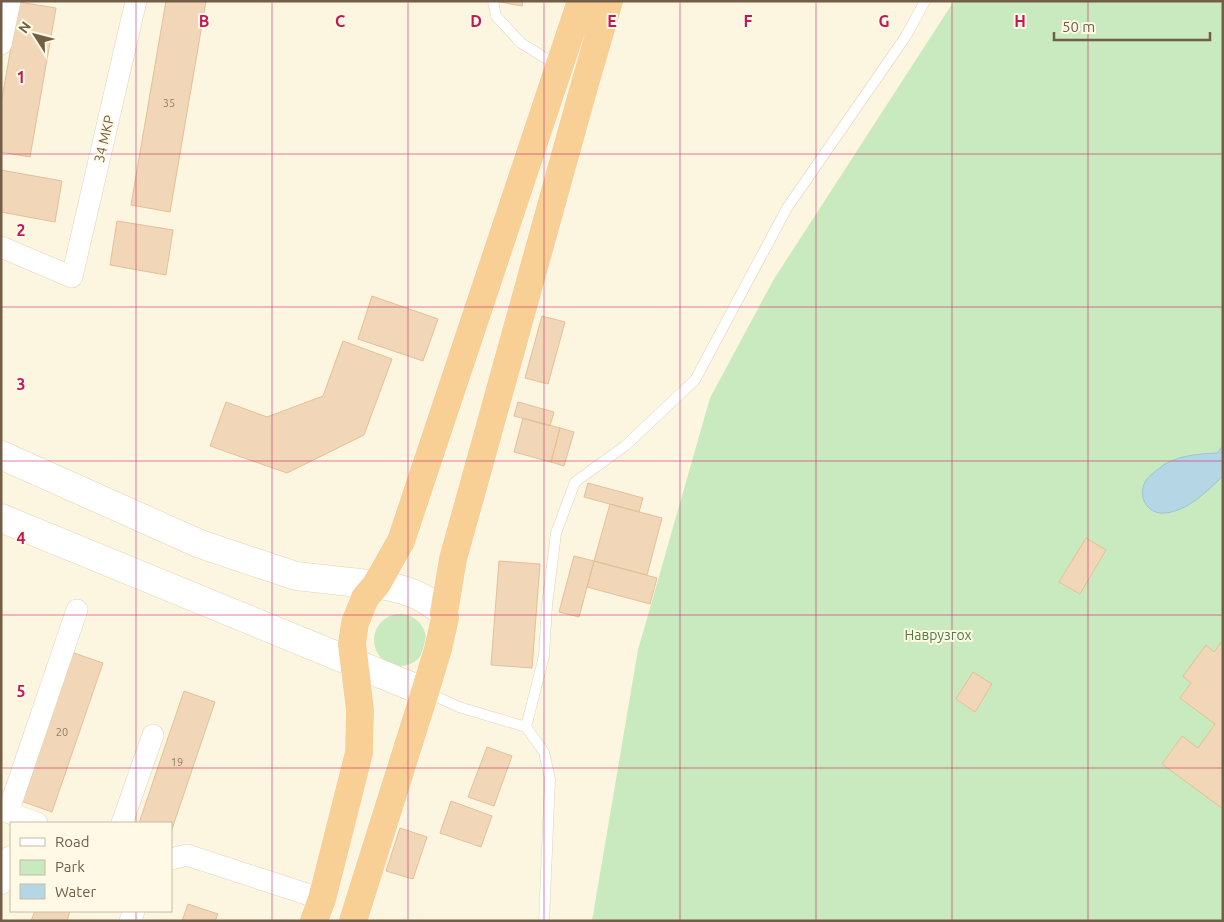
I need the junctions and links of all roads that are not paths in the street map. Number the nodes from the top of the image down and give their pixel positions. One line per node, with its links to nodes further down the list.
1 (10, 1): 7 (street)
2 (136, 1): 9 (street, 34 МКР)
3 (494, 1): 8 (lane)
4 (581, 1): 8 (highway)
5 (609, 1): 14 (highway)
6 (925, 1): 17 (lane)
7 (1, 44)
8 (559, 66): 12 (highway)
9 (1, 247)
10 (1, 455): 12 (main road)
11 (1, 518): 15 (main road)
12 (376, 585): 14 (main road); 15 (highway)
13 (77, 610): 19 (street)
14 (444, 613): 16 (highway)
15 (355, 663): 16 (main road); 24 (highway)
16 (425, 692): 17 (lane); 25 (highway)
17 (526, 726): 26 (lane)
18 (153, 735): 20 (street)
19 (19, 818)
20 (122, 822)
21 (10, 859): 23 (street)
22 (172, 859): 24 (street)
23 (1, 884)
24 (318, 910)
25 (353, 921)
26 (544, 921)

